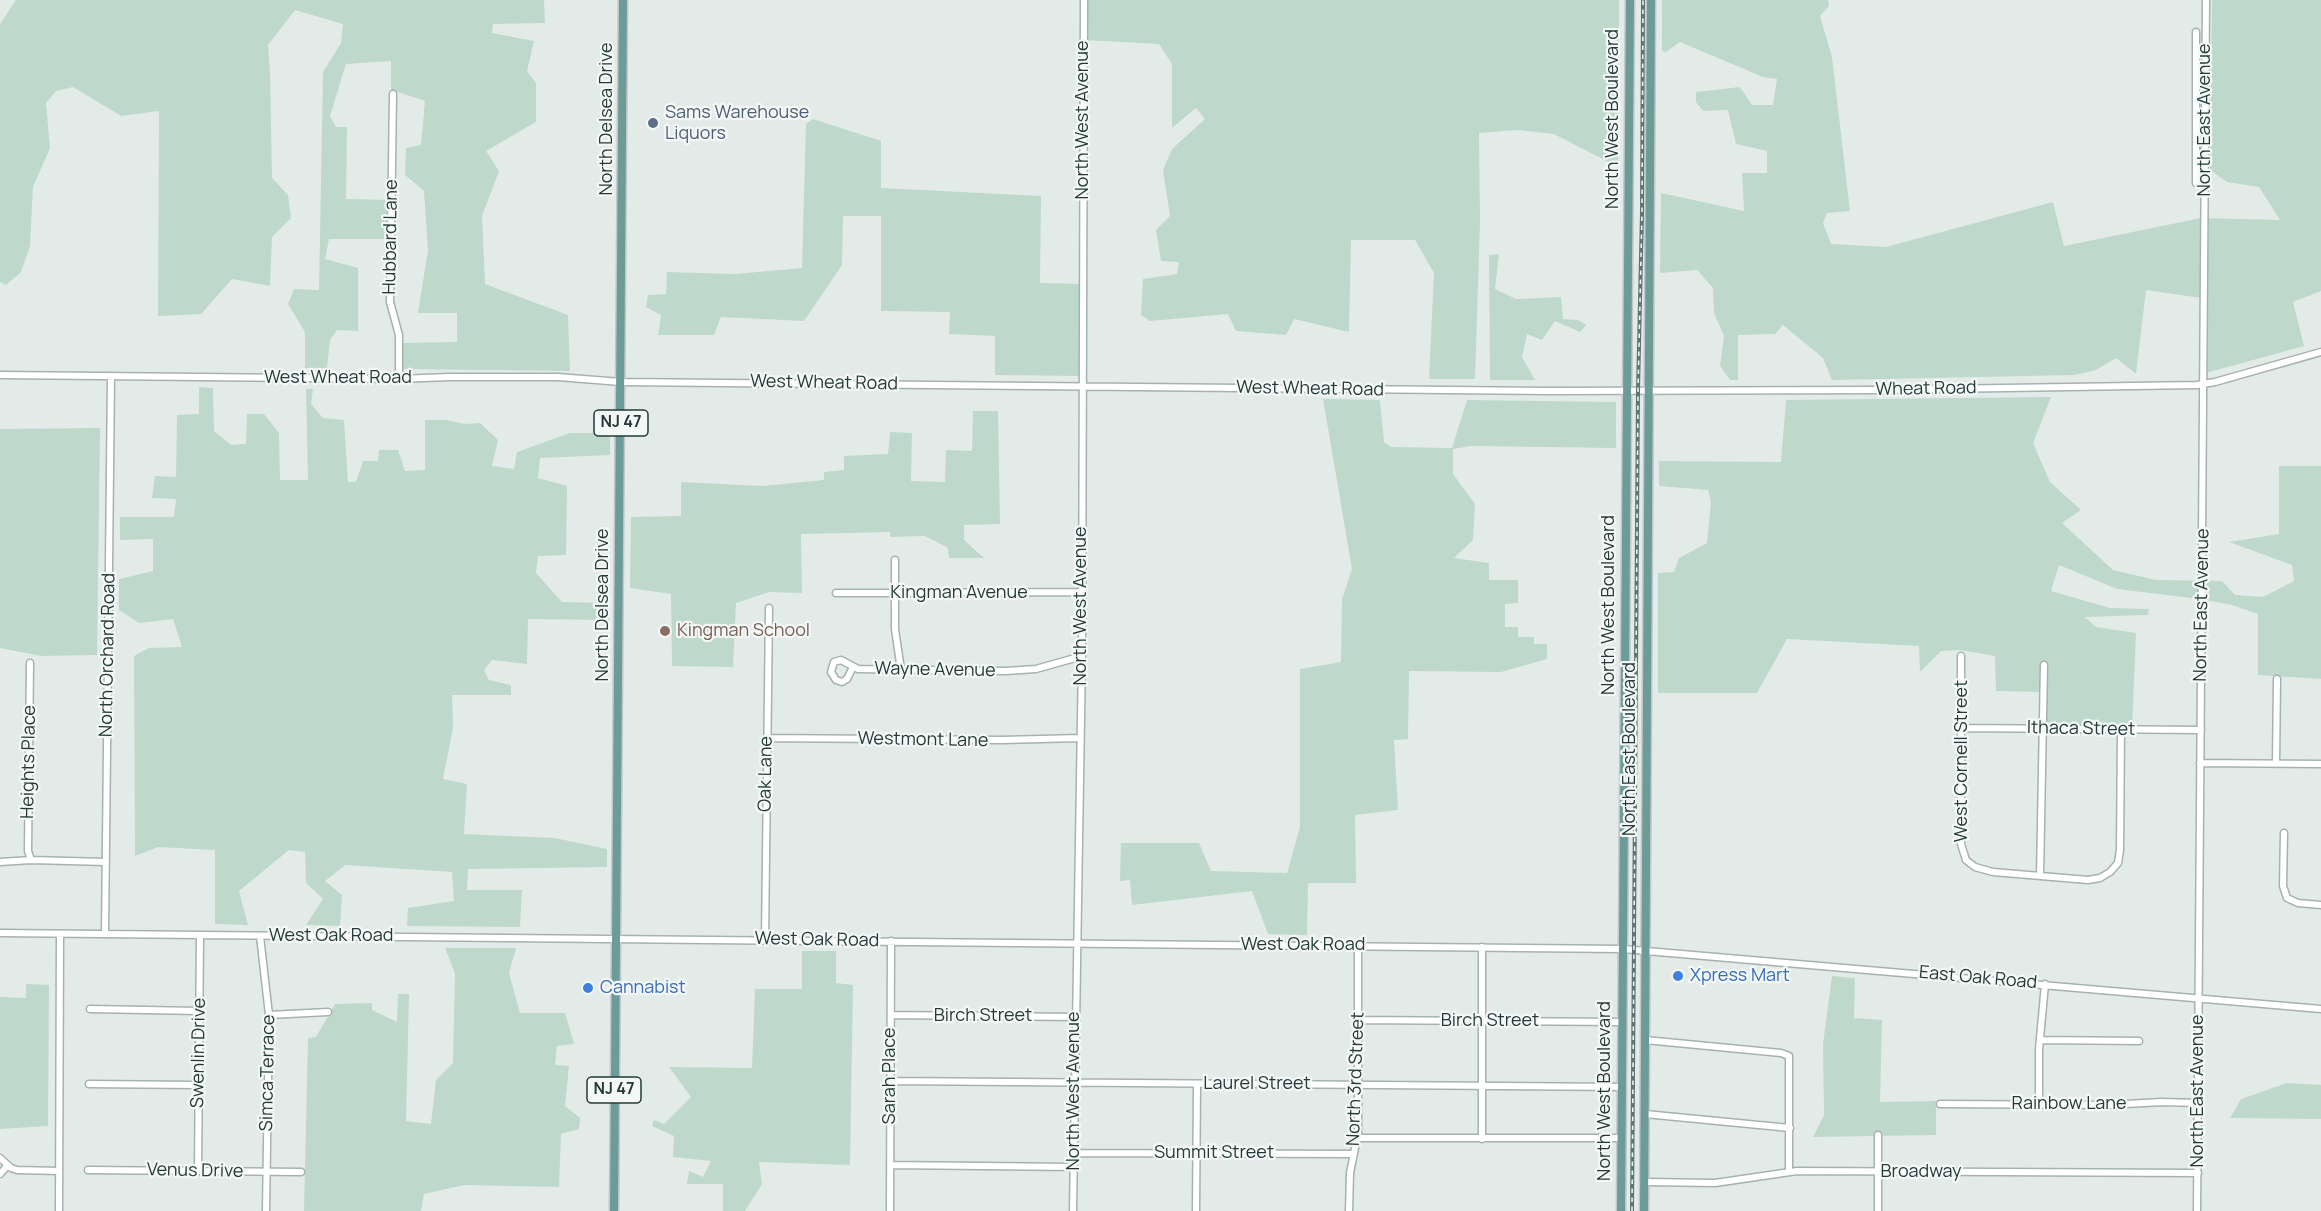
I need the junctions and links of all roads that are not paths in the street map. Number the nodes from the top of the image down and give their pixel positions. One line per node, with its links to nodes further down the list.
1 (623, 0): 13 (main road, North Delsea Drive / NJ 47)
2 (1084, 0): 15 (street, North West Avenue)
3 (1630, 0): 16 (main road, North West Boulevard)
4 (1651, 0): 17 (main road, North East Boulevard)
5 (2206, 0): 14 (street, North East Avenue)
6 (2196, 32): 8 (street)
7 (393, 94): 12 (street, Hubbard Lane)
8 (2196, 183)
9 (2321, 352): 14 (street, Wheat Road)
10 (0, 375): 11 (street, West Wheat Road)
11 (111, 376): 12 (street, West Wheat Road); 42 (street, North Orchard Road)
12 (399, 379): 13 (street, West Wheat Road)
13 (621, 382): 15 (street, West Wheat Road); 50 (main road, North Delsea Drive / NJ 47)
14 (2204, 384): 17 (street, Wheat Road); 33 (street, North East Avenue)
15 (1081, 386): 16 (street, West Wheat Road); 19 (street, North West Avenue)
16 (1627, 391): 17 (street, West Wheat Road); 56 (main road, North West Boulevard)
17 (1648, 391): 58 (main road, North East Boulevard)
18 (895, 560): 21 (street)
19 (1082, 592): 21 (street, Kingman Avenue); 24 (street, North West Avenue)
20 (836, 593): 21 (street, Kingman Avenue)
21 (896, 594): 28 (street)
22 (769, 608): 34 (street, Oak Lane)
23 (1961, 656): 30 (street, West Cornell Street)
24 (1082, 657): 28 (street, Wayne Avenue); 35 (street, North West Avenue)
25 (30, 663): 40 (street, Heights Place)
26 (2044, 664): 31 (street)
27 (852, 669): 28 (street, Wayne Avenue)
28 (901, 670)
29 (2277, 679): 37 (street)
30 (1961, 728): 31 (street, Ithaca Street); 43 (street, West Cornell Street)
31 (2042, 729): 32 (street, Ithaca Street); 43 (street)
32 (2121, 729): 33 (street, Ithaca Street); 43 (street, West Cornell Street)
33 (2201, 730): 36 (street, North East Avenue)
34 (767, 738): 35 (street, Westmont Lane); 51 (street, Oak Lane)
35 (1080, 738): 53 (street, North West Avenue)
36 (2200, 763): 37 (street); 60 (street, North East Avenue)
37 (2276, 764): 38 (street)
38 (2321, 764)
39 (2284, 833): 44 (street)
40 (30, 860): 41 (street); 42 (street)
41 (0, 862)
42 (106, 862): 47 (street, North Orchard Road)
43 (2040, 876)
44 (2321, 905)
45 (0, 933): 46 (street, West Oak Road)
46 (60, 934): 47 (street, West Oak Road); 98 (street)
47 (105, 934): 48 (street, West Oak Road)
48 (200, 935): 49 (street, West Oak Road); 63 (street, Swenlin Drive)
49 (261, 936): 50 (street, West Oak Road); 65 (street, Simca Terrace)
50 (616, 939): 51 (street, West Oak Road); 110 (main road, North Delsea Drive / NJ 47)
51 (765, 940): 52 (street, West Oak Road)
52 (891, 941): 53 (street, West Oak Road); 66 (street, Sarah Place)
53 (1076, 944): 54 (street, West Oak Road); 67 (street, North West Avenue)
54 (1358, 946): 55 (street, West Oak Road); 68 (street, North 3rd Street)
55 (1482, 947): 56 (street, West Oak Road); 69 (street)
56 (1623, 949): 57 (street, West Oak Road); 70 (main road, North West Boulevard)
57 (1634, 949): 58 (street, East Oak Road)
58 (1645, 950): 59 (street, East Oak Road); 71 (main road, North East Boulevard)
59 (2045, 984): 60 (street, East Oak Road); 72 (street)
60 (2199, 998): 62 (street, East Oak Road); 82 (street, North East Avenue)
61 (90, 1009): 63 (street)
62 (2321, 1009)
63 (199, 1011): 78 (street, Swenlin Drive)
64 (328, 1012): 65 (street)
65 (269, 1015): 101 (street, Simca Terrace)
66 (891, 1015): 67 (street, Birch Street); 74 (street, Sarah Place)
67 (1075, 1017): 75 (street, North West Avenue)
68 (1358, 1020): 69 (street, Birch Street); 79 (street, North 3rd Street)
69 (1483, 1021): 70 (street, Birch Street); 80 (street)
70 (1622, 1022): 81 (main road, North West Boulevard)
71 (1645, 1040): 85 (main road, North East Boulevard); 86 (street)
72 (2040, 1040): 73 (street); 84 (street)
73 (2139, 1041)
74 (891, 1081): 75 (street, Laurel Street); 95 (street, Sarah Place)
75 (1074, 1083): 77 (street, Laurel Street); 91 (street, North West Avenue)
76 (89, 1084): 78 (street)
77 (1197, 1084): 79 (street, Laurel Street); 92 (street)
78 (198, 1085): 100 (street, Swenlin Drive)
79 (1358, 1085): 80 (street, Laurel Street); 88 (street, North 3rd Street)
80 (1482, 1086): 81 (street, Laurel Street); 90 (street)
81 (1622, 1087): 89 (main road, North West Boulevard)
82 (2198, 1103): 84 (street, Rainbow Lane); 106 (street, North East Avenue)
83 (1940, 1104): 84 (street, Rainbow Lane)
84 (2039, 1105)
85 (1645, 1114): 86 (street); 107 (main road, North East Boulevard)
86 (1790, 1128): 103 (street)
87 (1878, 1136): 104 (street)
88 (1357, 1138): 90 (street); 93 (street, North 3rd Street)
89 (1621, 1138): 90 (street); 115 (main road, North West Boulevard)
90 (1482, 1139)
91 (1074, 1153): 92 (street, Summit Street); 97 (street, North West Avenue)
92 (1197, 1153): 93 (street, Summit Street); 113 (street)
93 (1353, 1154): 114 (street, North 3rd Street)
94 (0, 1158): 96 (street)
95 (890, 1165): 97 (street); 111 (street, Sarah Place)
96 (7, 1166): 98 (street); 105 (street)
97 (1074, 1167): 112 (street, North West Avenue)
98 (59, 1170): 108 (street)
99 (88, 1170): 100 (street, Venus Drive)
100 (198, 1172): 101 (street, Venus Drive)
101 (267, 1172): 102 (street, Venus Drive); 109 (street, Simca Terrace)
102 (301, 1172)
103 (1790, 1172): 104 (street, Broadway); 107 (street, Broadway)
104 (1878, 1172): 106 (street, Broadway); 117 (street)
105 (0, 1173)
106 (2198, 1173): 118 (street, North East Avenue)
107 (1644, 1182): 116 (main road, North East Boulevard)
108 (59, 1211)
109 (266, 1211)
110 (614, 1211)
111 (890, 1211)
112 (1073, 1211)
113 (1196, 1211)
114 (1349, 1211)
115 (1621, 1211)
116 (1644, 1211)
117 (1878, 1211)
118 (2198, 1211)

